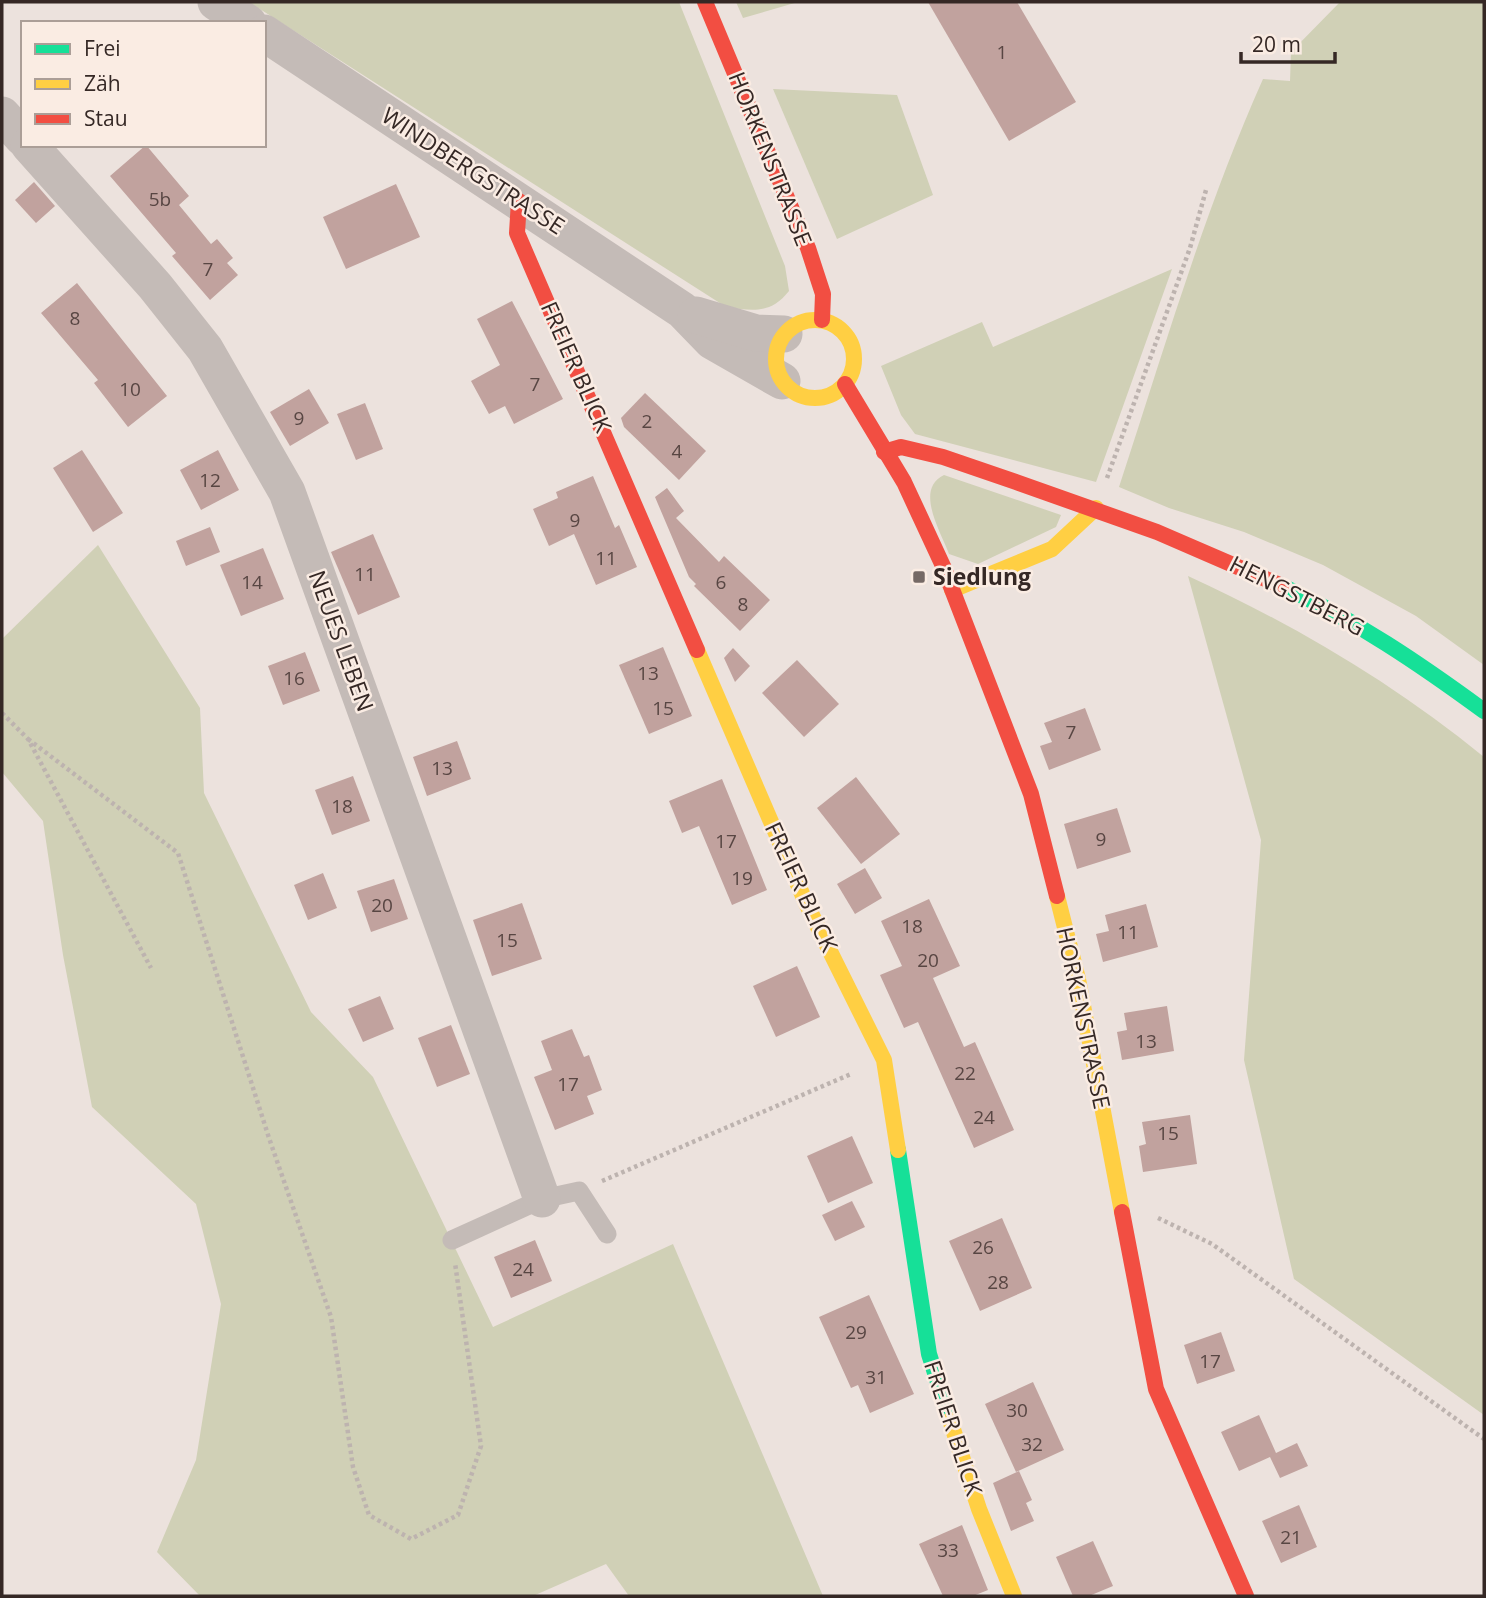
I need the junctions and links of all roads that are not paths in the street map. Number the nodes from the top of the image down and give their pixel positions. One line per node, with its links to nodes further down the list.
1 (216, 2): 3 (street)
2 (705, 2): 10 (street, HORKENSTRASSE)
3 (245, 21)
4 (266, 34): 8 (street, WINDBERGSTRASSE)
5 (2, 115): 6 (street)
6 (21, 136)
7 (31, 147): 20 (street, NEUES LEBEN)
8 (519, 201): 9 (street, WINDBERGSTRASSE); 23 (street, FREIER BLICK)
9 (682, 310): 11 (street, WINDBERGSTRASSE); 13 (street, WINDBERGSTRASSE)
10 (822, 320): 11 (street); 12 (street)
11 (784, 334): 13 (street)
12 (845, 384): 13 (street); 16 (street, HORKENSTRASSE)
13 (795, 389): 14 (street)
14 (830, 417)
15 (857, 436): 16 (street, HORKENSTRASSE)
16 (884, 452): 17 (street, HENGSTBERG); 18 (street, HORKENSTRASSE)
17 (1096, 508): 18 (street); 19 (street, HENGSTBERG)
18 (952, 590): 24 (street, HORKENSTRASSE)
19 (1484, 711)
20 (542, 1199): 21 (lane); 22 (lane)
21 (607, 1234)
22 (452, 1240)
23 (1014, 1596)
24 (1246, 1596)

